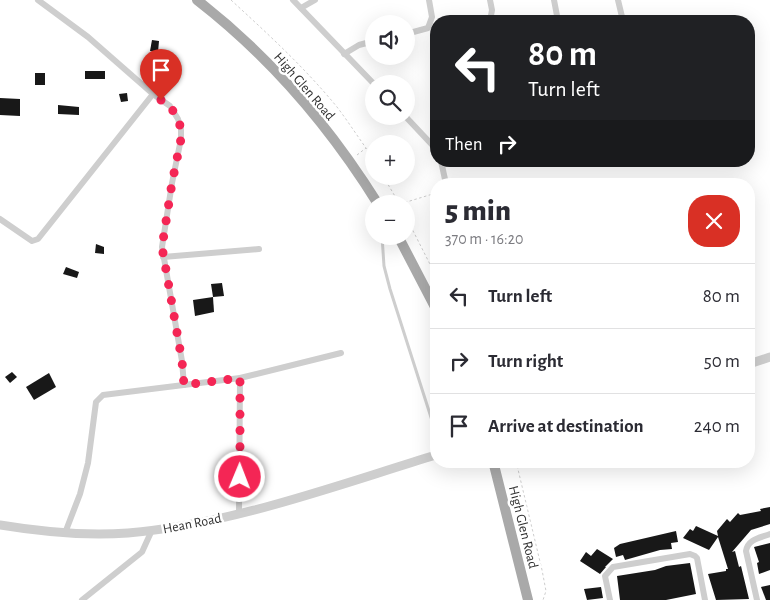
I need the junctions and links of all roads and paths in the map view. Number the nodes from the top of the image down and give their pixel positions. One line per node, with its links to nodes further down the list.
1 (38, 0): 20 (street)
2 (197, 0): 25 (main road, High Glen Road)
3 (231, 0): 23 (path)
4 (293, 0): 10 (street)
5 (314, 0): 10 (street)
6 (429, 0): 11 (street)
7 (490, 0): 12 (street)
8 (554, 0): 13 (street)
9 (618, 0): 14 (street)
10 (301, 8): 18 (street)
11 (432, 15)
12 (491, 15)
13 (557, 15)
14 (622, 15)
15 (430, 22): 16 (street)
16 (415, 32)
17 (365, 43): 18 (street)
18 (344, 54): 19 (street)
19 (365, 75)
20 (152, 94): 29 (street); 34 (street)
21 (414, 125): 22 (street)
22 (430, 142)
23 (365, 147)
24 (365, 149): 25 (path)
25 (350, 162): 26 (main road, High Glen Road)
26 (372, 195)
27 (430, 195): 28 (path)
28 (415, 199)
29 (0, 218)
30 (415, 235): 35 (path)
31 (383, 245): 42 (lane)
32 (403, 245): 36 (main road)
33 (260, 249): 34 (street)
34 (163, 257): 41 (street)
35 (430, 264)
36 (430, 297)
37 (340, 354): 40 (street)
38 (770, 357): 39 (street)
39 (755, 362)
40 (240, 378): 41 (street); 46 (street)
41 (184, 385): 49 (street)
42 (430, 414)
43 (430, 457): 46 (street, Hean Road)
44 (495, 468): 53 (main road, High Glen Road)
45 (518, 468): 54 (path)
46 (239, 513): 48 (street, Hean Road)
47 (0, 525): 49 (street, Hean Road)
48 (152, 530): 49 (street, Hean Road); 52 (street)
49 (65, 533)
50 (770, 534): 56 (street)
51 (703, 599): 55 (street)
52 (82, 600)
53 (528, 600)
54 (543, 600)
55 (610, 600)
56 (757, 600)

